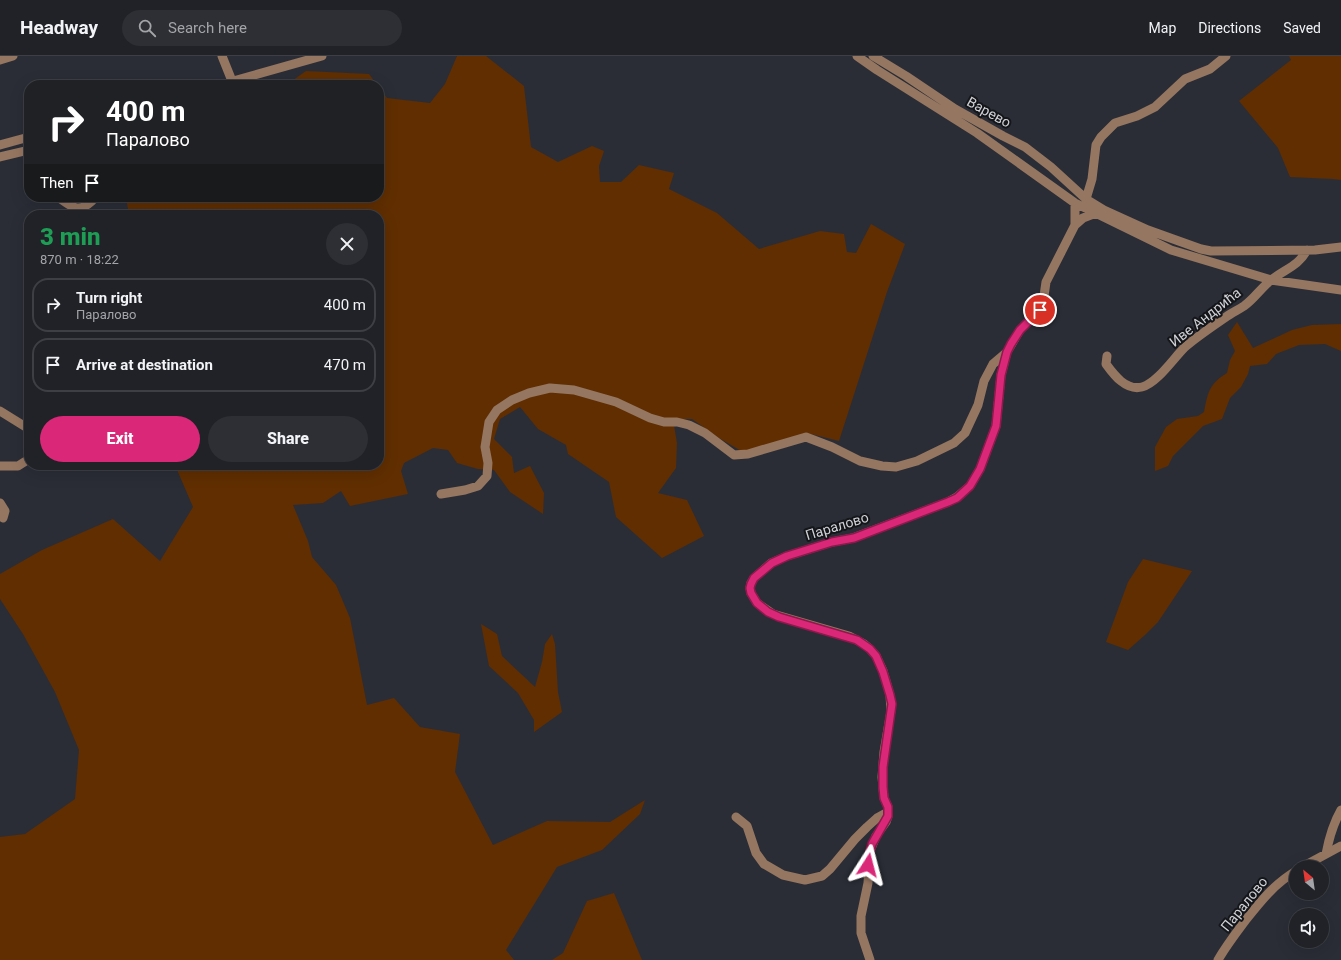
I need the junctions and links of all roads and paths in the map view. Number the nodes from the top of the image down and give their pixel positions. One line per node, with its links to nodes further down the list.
1 (13, 56): 7 (street)
2 (222, 56): 8 (street)
3 (322, 56): 9 (street)
4 (857, 56): 6 (street)
5 (1226, 56): 14 (street)
6 (871, 58): 14 (street, Варево); 17 (street)
7 (0, 60)
8 (232, 80)
9 (236, 80)
10 (24, 138): 11 (street)
11 (0, 145)
12 (24, 151): 13 (street)
13 (0, 157)
14 (1086, 199): 21 (street)
15 (65, 202): 16 (street)
16 (90, 202)
17 (1075, 203): 18 (street); 19 (street, Паралово)
18 (1096, 213): 19 (street); 22 (street)
19 (1075, 225): 24 (street, Паралово)
20 (1341, 247): 21 (street)
21 (1307, 250): 22 (street, Иве Андрића)
22 (1271, 280): 23 (street); 25 (street, Иве Андрића)
23 (1341, 290)
24 (1007, 352): 30 (street); 34 (street, Паралово)
25 (1107, 356)
26 (0, 411): 27 (street)
27 (24, 426)
28 (24, 462): 29 (street)
29 (0, 466)
30 (441, 494)
31 (0, 503): 32 (street)
32 (3, 518)
33 (1341, 810): 37 (street)
34 (888, 812): 35 (street); 40 (street)
35 (736, 817)
36 (1341, 846): 37 (street)
37 (1326, 854): 38 (street)
38 (1315, 860)
39 (1289, 875): 41 (street, Паралово)
40 (870, 960)
41 (1218, 960)

